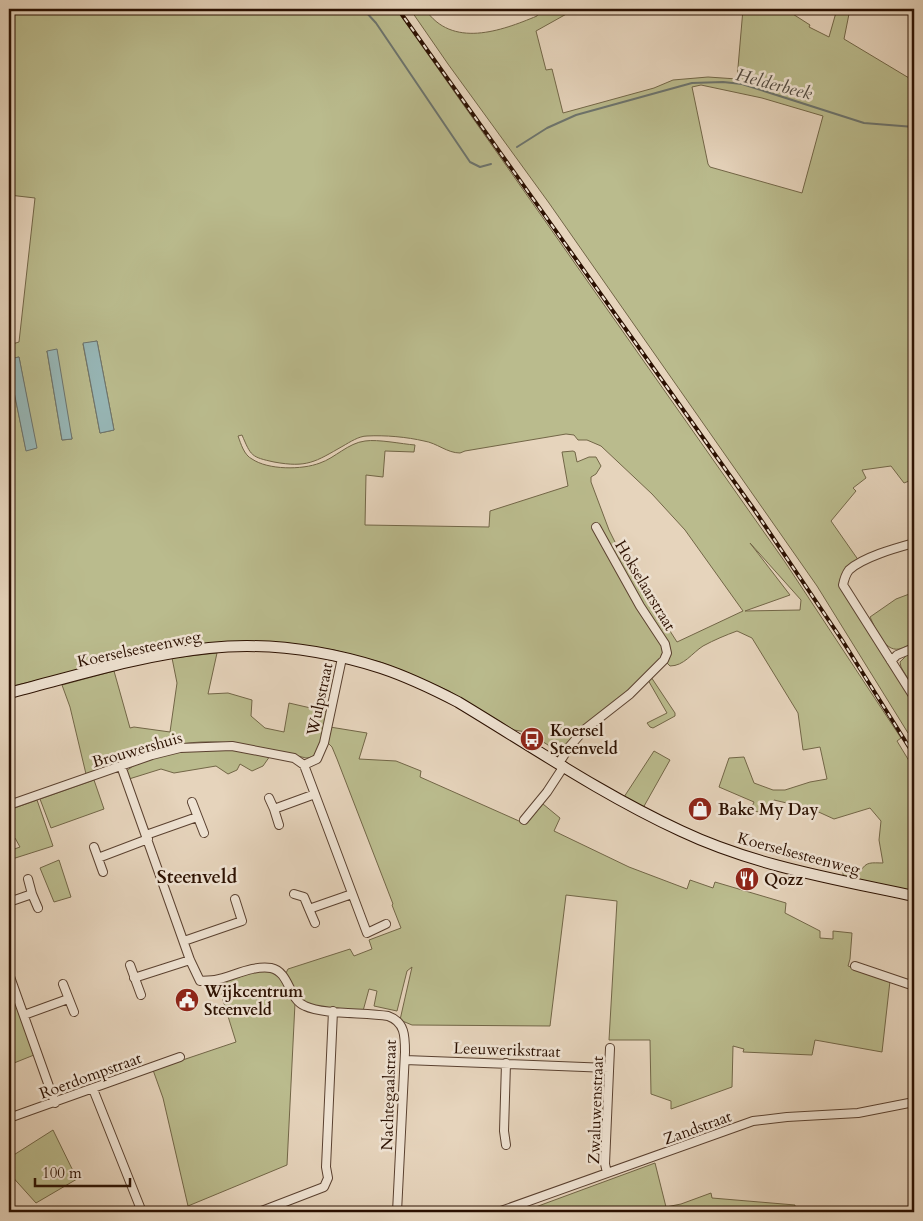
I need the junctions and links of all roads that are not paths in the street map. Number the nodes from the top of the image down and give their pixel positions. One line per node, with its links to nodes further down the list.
1 (596, 527): 8 (street, Hokselaarstraat)
2 (914, 543): 5 (street)
3 (914, 648): 5 (street)
4 (342, 658): 6 (street, Koerselsesteenweg); 8 (street, Koerselsesteenweg); 9 (street, Wulpstraat)
5 (891, 661): 7 (street)
6 (9, 693)
7 (914, 698)
8 (561, 764): 17 (street); 28 (street, Koerselsesteenweg)
9 (304, 765): 10 (street, Brouwershuis); 11 (street)
10 (121, 766): 14 (street, Brouwershuis); 20 (street)
11 (315, 794): 15 (street); 27 (street)
12 (269, 798): 15 (street)
13 (192, 802): 16 (street)
14 (9, 805)
15 (274, 809): 18 (street)
16 (197, 817): 19 (street); 20 (street)
17 (524, 820)
18 (280, 825)
19 (204, 833)
20 (147, 837): 22 (street); 35 (street)
21 (94, 847): 22 (street)
22 (98, 858): 23 (street)
23 (103, 872)
24 (28, 879): 25 (street)
25 (32, 894): 30 (street); 31 (street)
26 (294, 894): 32 (street)
27 (352, 894): 32 (street); 34 (street)
28 (914, 896)
29 (235, 900): 35 (street)
30 (9, 902)
31 (38, 908)
32 (309, 909): 33 (street)
33 (315, 923)
34 (386, 924)
35 (184, 941): 36 (street)
36 (190, 960): 40 (street); 45 (street, Nachtegaalstraat)
37 (130, 965): 40 (street)
38 (855, 966): 42 (street)
39 (9, 974): 47 (street)
40 (134, 978): 43 (street)
41 (63, 984): 44 (street)
42 (914, 986)
43 (141, 995)
44 (68, 999): 46 (street); 47 (street)
45 (333, 1011): 50 (street, Nachtegaalstraat); 60 (street)
46 (74, 1012)
47 (24, 1015): 55 (street)
48 (610, 1048): 52 (street, Zwaluwenstraat)
49 (180, 1057): 53 (street, Roerdompstraat)
50 (405, 1060): 51 (street, Leeuwerikstraat); 61 (street, Nachtegaalstraat)
51 (506, 1063): 52 (street, Leeuwerikstraat); 57 (street)
52 (609, 1068): 58 (street, Zwaluwenstraat)
53 (93, 1089): 55 (street, Roerdompstraat); 59 (street)
54 (914, 1102): 58 (street, Zandstraat)
55 (55, 1103): 56 (street, Roerdompstraat)
56 (9, 1118)
57 (506, 1146)
58 (607, 1174): 62 (street, Zandstraat)
59 (142, 1212)
60 (259, 1212)
61 (397, 1212)
62 (498, 1212)

